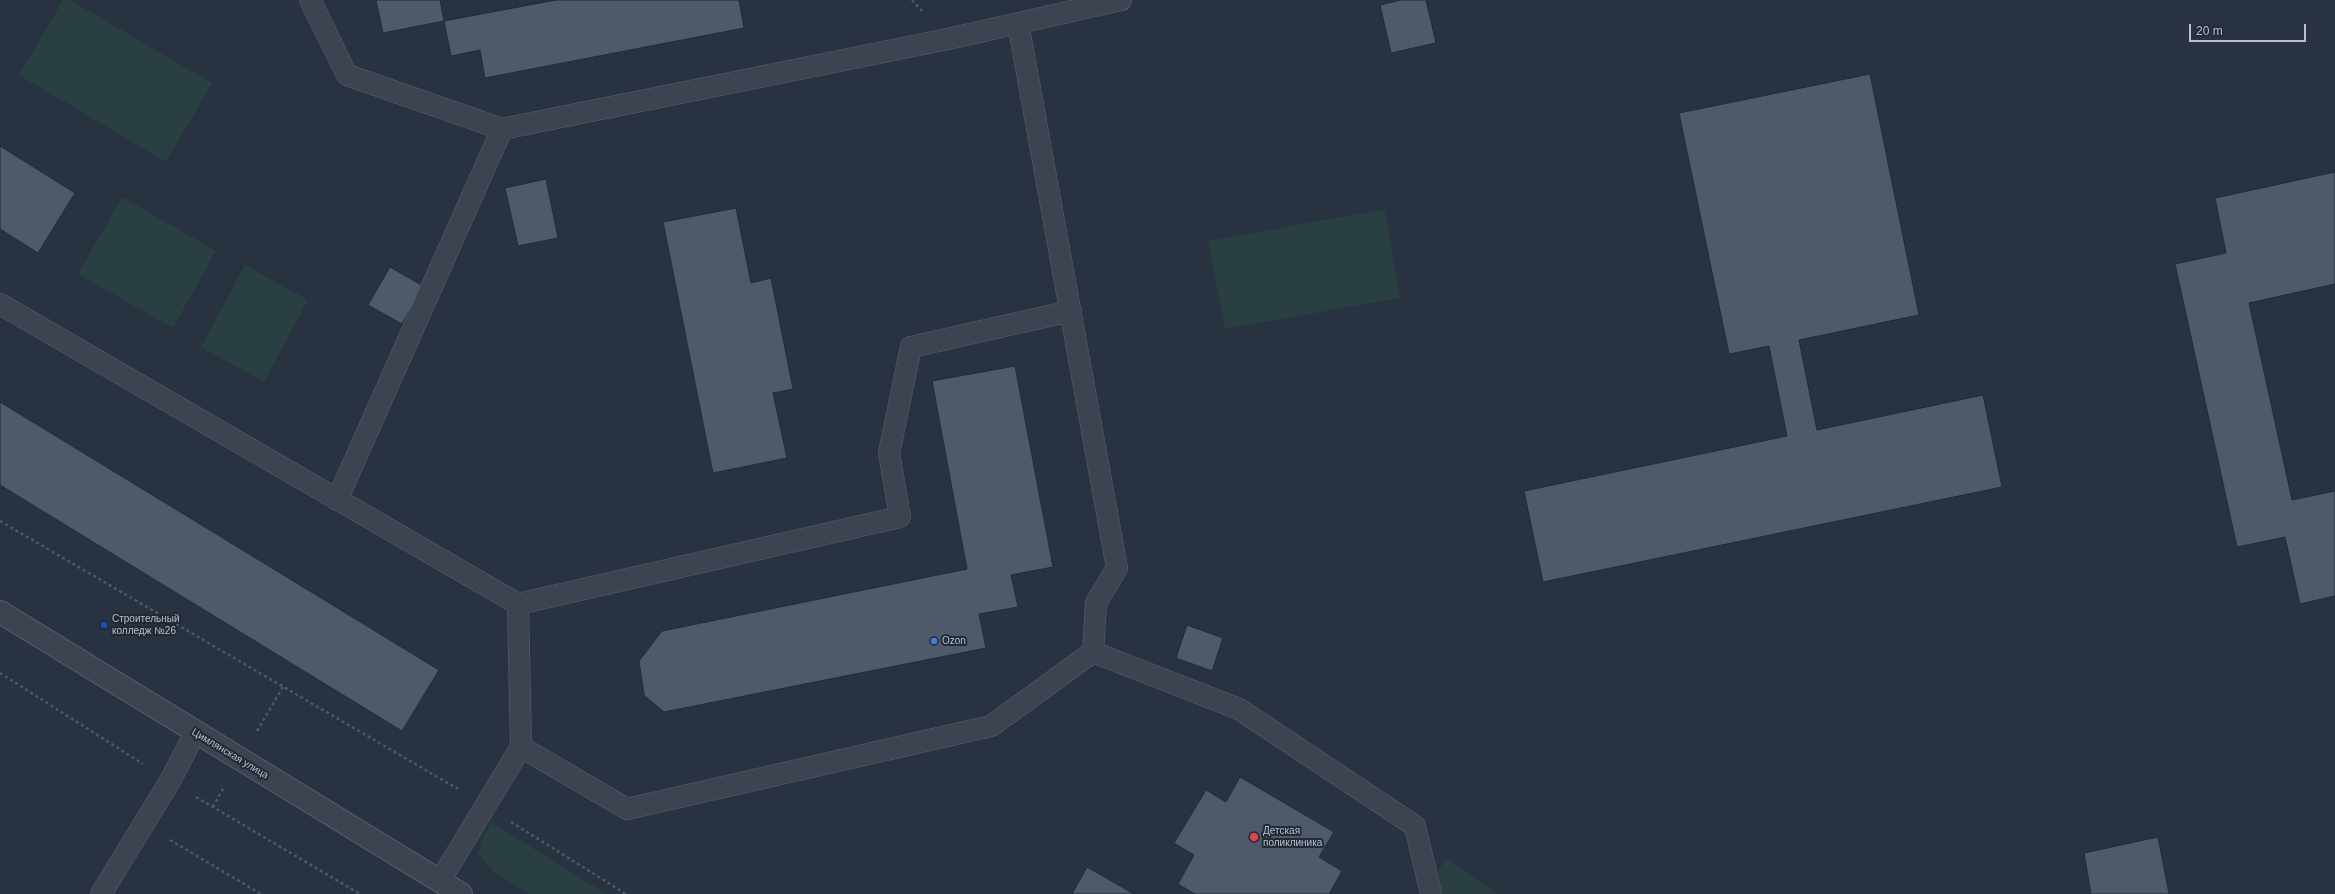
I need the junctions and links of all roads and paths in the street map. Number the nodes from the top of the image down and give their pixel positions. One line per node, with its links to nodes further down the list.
1 (310, 0): 4 (lane)
2 (1121, 0): 3 (lane)
3 (1018, 24): 4 (lane); 6 (lane)
4 (502, 129): 7 (lane)
5 (0, 304): 7 (lane)
6 (1071, 312): 9 (lane); 11 (lane)
7 (337, 500): 9 (lane)
8 (0, 521): 14 (path)
9 (518, 604): 13 (lane)
10 (0, 612): 12 (street, Цимлянская улица)
11 (1093, 652): 13 (lane); 21 (lane)
12 (195, 733): 15 (lane); 16 (street, Цимлянская улица)
13 (521, 747): 14 (lane)
14 (485, 806): 16 (lane); 20 (path)
15 (144, 824): 17 (lane); 18 (path)
16 (440, 881): 19 (street, Цимлянская улица)
17 (102, 894)
18 (261, 894)
19 (461, 894)
20 (626, 894)
21 (1431, 894)

